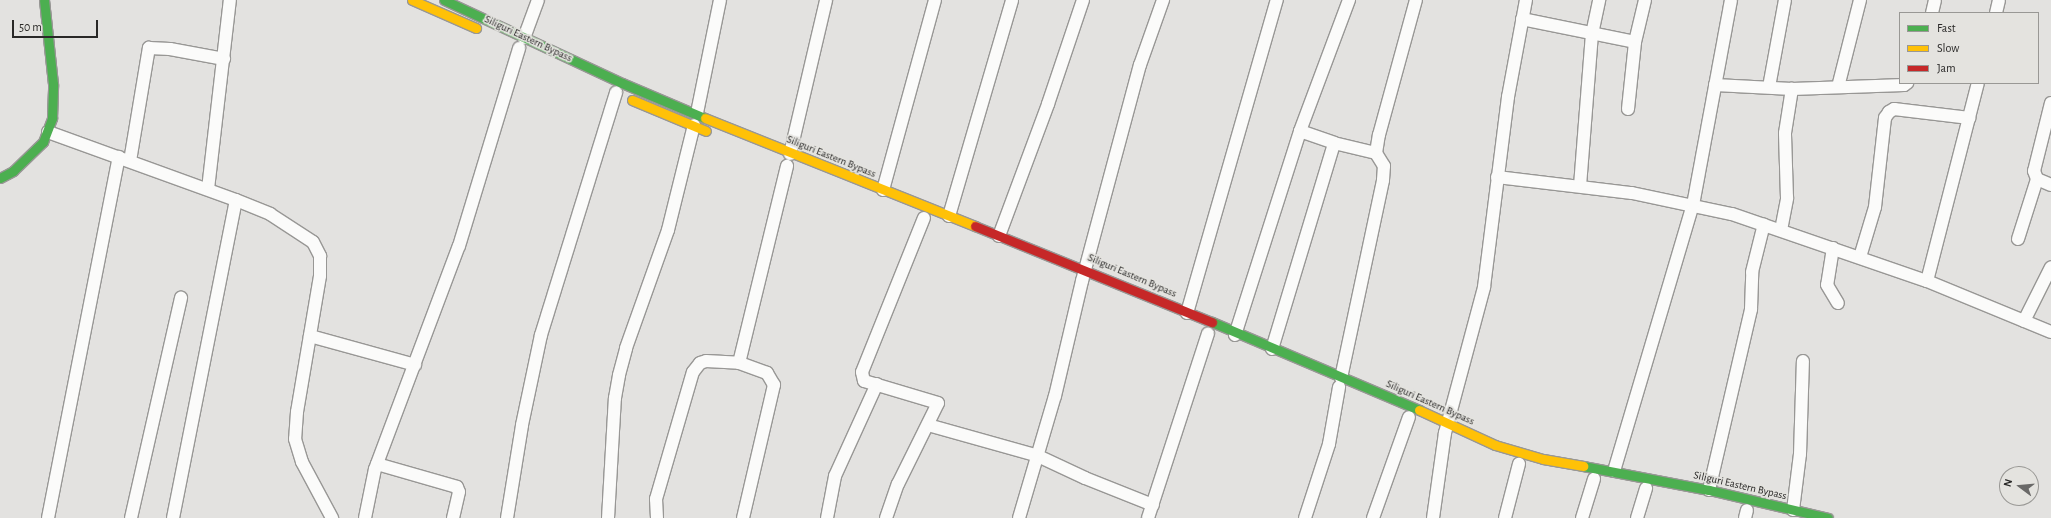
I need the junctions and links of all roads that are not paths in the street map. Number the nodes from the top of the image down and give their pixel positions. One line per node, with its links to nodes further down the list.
1 (44, 0): 45 (main road)
2 (230, 0): 31 (street)
3 (412, 0): 26 (main road, Siliguri Eastern Bypass)
4 (444, 0): 30 (main road, Siliguri Eastern Bypass)
5 (538, 0): 30 (street)
6 (720, 0): 41 (street)
7 (826, 0): 50 (street)
8 (935, 0): 57 (street)
9 (1012, 0): 60 (street)
10 (1083, 0): 64 (street)
11 (1163, 0): 69 (street)
12 (1277, 0): 73 (street)
13 (1349, 0): 44 (street)
14 (1416, 0): 48 (street)
15 (1526, 0): 25 (street)
16 (1599, 0): 27 (street)
17 (1645, 0): 29 (street)
18 (1731, 0): 34 (street)
19 (1785, 0): 35 (street)
20 (1860, 0): 36 (street)
21 (1935, 0): 23 (street)
22 (1999, 0): 24 (street)
23 (1932, 12)
24 (1996, 12)
25 (1522, 19): 27 (street); 51 (street)
26 (483, 31)
27 (1592, 34): 29 (street); 54 (street)
28 (507, 42): 30 (main road, Siliguri Eastern Bypass)
29 (1635, 42): 40 (street)
30 (523, 46): 41 (main road, Siliguri Eastern Bypass); 83 (street)
31 (224, 59): 49 (street); 56 (street)
32 (1906, 84): 36 (street)
33 (1978, 84): 42 (street)
34 (1715, 85): 35 (street); 59 (street)
35 (1769, 87): 37 (street)
36 (1838, 87): 37 (street)
37 (1792, 89): 63 (street)
38 (612, 91): 43 (main road); 111 (street)
39 (2051, 104): 53 (street)
40 (1628, 109)
41 (697, 113): 50 (main road, Siliguri Eastern Bypass)
42 (1969, 118): 67 (street); 70 (street)
43 (694, 125): 46 (main road); 112 (street)
44 (1300, 131): 47 (street); 79 (street)
45 (48, 132): 49 (street); 52 (main road)
46 (715, 135)
47 (1334, 143): 48 (street); 80 (street)
48 (1376, 153): 84 (street)
49 (124, 159): 56 (street); 105 (street)
50 (788, 163): 57 (main road, Siliguri Eastern Bypass); 82 (street)
51 (1497, 177): 54 (street); 88 (street)
52 (0, 178)
53 (2037, 179): 55 (street); 65 (street)
54 (1580, 186): 59 (street)
55 (2051, 186)
56 (208, 189): 58 (street)
57 (883, 190): 60 (main road, Siliguri Eastern Bypass)
58 (236, 200): 78 (street); 107 (street)
59 (1693, 205): 62 (street); 94 (street)
60 (950, 216): 64 (main road, Siliguri Eastern Bypass)
61 (924, 218): 85 (street)
62 (1764, 224): 63 (street); 98 (street)
63 (1781, 230): 66 (street)
64 (999, 236): 69 (main road, Siliguri Eastern Bypass)
65 (2018, 239)
66 (1833, 248): 67 (street); 72 (street)
67 (1860, 257): 70 (street)
68 (2051, 267): 74 (street)
69 (1083, 278): 73 (main road, Siliguri Eastern Bypass); 89 (street)
70 (1927, 281): 74 (street)
71 (181, 298): 106 (street)
72 (1838, 303)
73 (1187, 313): 79 (main road, Siliguri Eastern Bypass)
74 (2024, 321): 76 (street)
75 (1196, 328): 77 (main road)
76 (2051, 332)
77 (1211, 334): 100 (street)
78 (310, 336): 83 (street); 108 (street)
79 (1232, 340): 80 (main road, Siliguri Eastern Bypass)
80 (1271, 356): 84 (main road, Siliguri Eastern Bypass)
81 (1802, 361): 101 (street)
82 (739, 363): 113 (street); 114 (street)
83 (415, 365): 92 (street)
84 (1337, 383): 86 (main road, Siliguri Eastern Bypass); 88 (main road, Siliguri Eastern Bypass); 119 (street)
85 (877, 384): 87 (street); 115 (street)
86 (1409, 417): 88 (main road, Siliguri Eastern Bypass); 120 (street)
87 (928, 425): 89 (street); 116 (street)
88 (1446, 428): 90 (main road, Siliguri Eastern Bypass); 94 (main road, Siliguri Eastern Bypass); 104 (street)
89 (1038, 456): 100 (street); 117 (street)
90 (1498, 456)
91 (1515, 463): 93 (main road); 121 (street)
92 (377, 464): 109 (street); 110 (street)
93 (1539, 468)
94 (1614, 471): 98 (main road, Siliguri Eastern Bypass)
95 (1582, 477): 96 (main road)
96 (1594, 479): 97 (main road); 122 (street)
97 (1646, 488): 99 (main road); 123 (street)
98 (1709, 490): 101 (main road, Siliguri Eastern Bypass)
99 (1661, 491)
100 (1153, 505): 118 (street)
101 (1793, 510): 124 (main road, Siliguri Eastern Bypass)
102 (1744, 512): 103 (main road, Siliguri Eastern Bypass)
103 (1760, 513)
104 (1437, 517)
105 (48, 518)
106 (131, 518)
107 (173, 518)
108 (332, 518)
109 (365, 518)
110 (453, 518)
111 (507, 518)
112 (608, 518)
113 (657, 518)
114 (743, 518)
115 (827, 518)
116 (886, 518)
117 (1019, 518)
118 (1148, 518)
119 (1305, 518)
120 (1373, 518)
121 (1505, 518)
122 (1582, 518)
123 (1637, 518)
124 (1828, 518)

